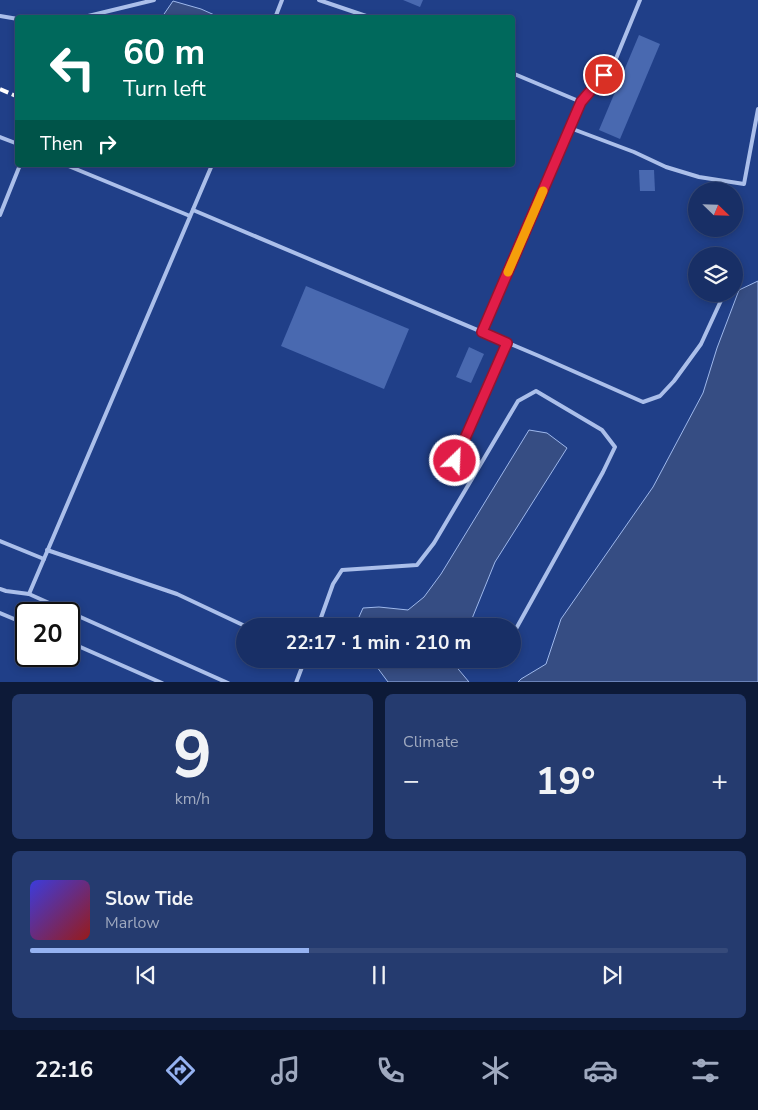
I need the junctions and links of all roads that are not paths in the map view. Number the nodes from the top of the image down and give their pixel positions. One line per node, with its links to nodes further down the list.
1 (154, 0): 5 (lane)
2 (282, 0): 6 (lane)
3 (319, 0): 7 (lane)
4 (640, 0): 11 (lane)
5 (92, 15)
6 (275, 15)
7 (363, 15)
8 (0, 16): 9 (lane)
9 (15, 18)
10 (515, 74): 11 (lane)
11 (581, 102): 13 (lane)
12 (758, 109): 13 (lane)
13 (570, 128): 23 (lane)
14 (0, 137): 15 (lane)
15 (15, 143)
16 (19, 167): 20 (lane)
17 (71, 167): 21 (lane)
18 (211, 167): 19 (lane)
19 (192, 210): 21 (lane); 23 (lane)
20 (0, 215)
21 (190, 216): 27 (lane)
22 (720, 302): 24 (lane)
23 (482, 332): 24 (lane)
24 (507, 343): 25 (lane)
25 (455, 461)
26 (0, 540): 28 (lane)
27 (48, 550): 28 (lane); 35 (lane)
28 (44, 559): 30 (lane)
29 (0, 589): 30 (lane)
30 (29, 594): 39 (lane)
31 (0, 613): 33 (lane)
32 (321, 618): 34 (lane)
33 (15, 619)
34 (521, 620)
35 (236, 622)
36 (80, 647): 38 (lane)
37 (300, 668): 40 (lane)
38 (162, 682)
39 (228, 682)
40 (296, 682)

